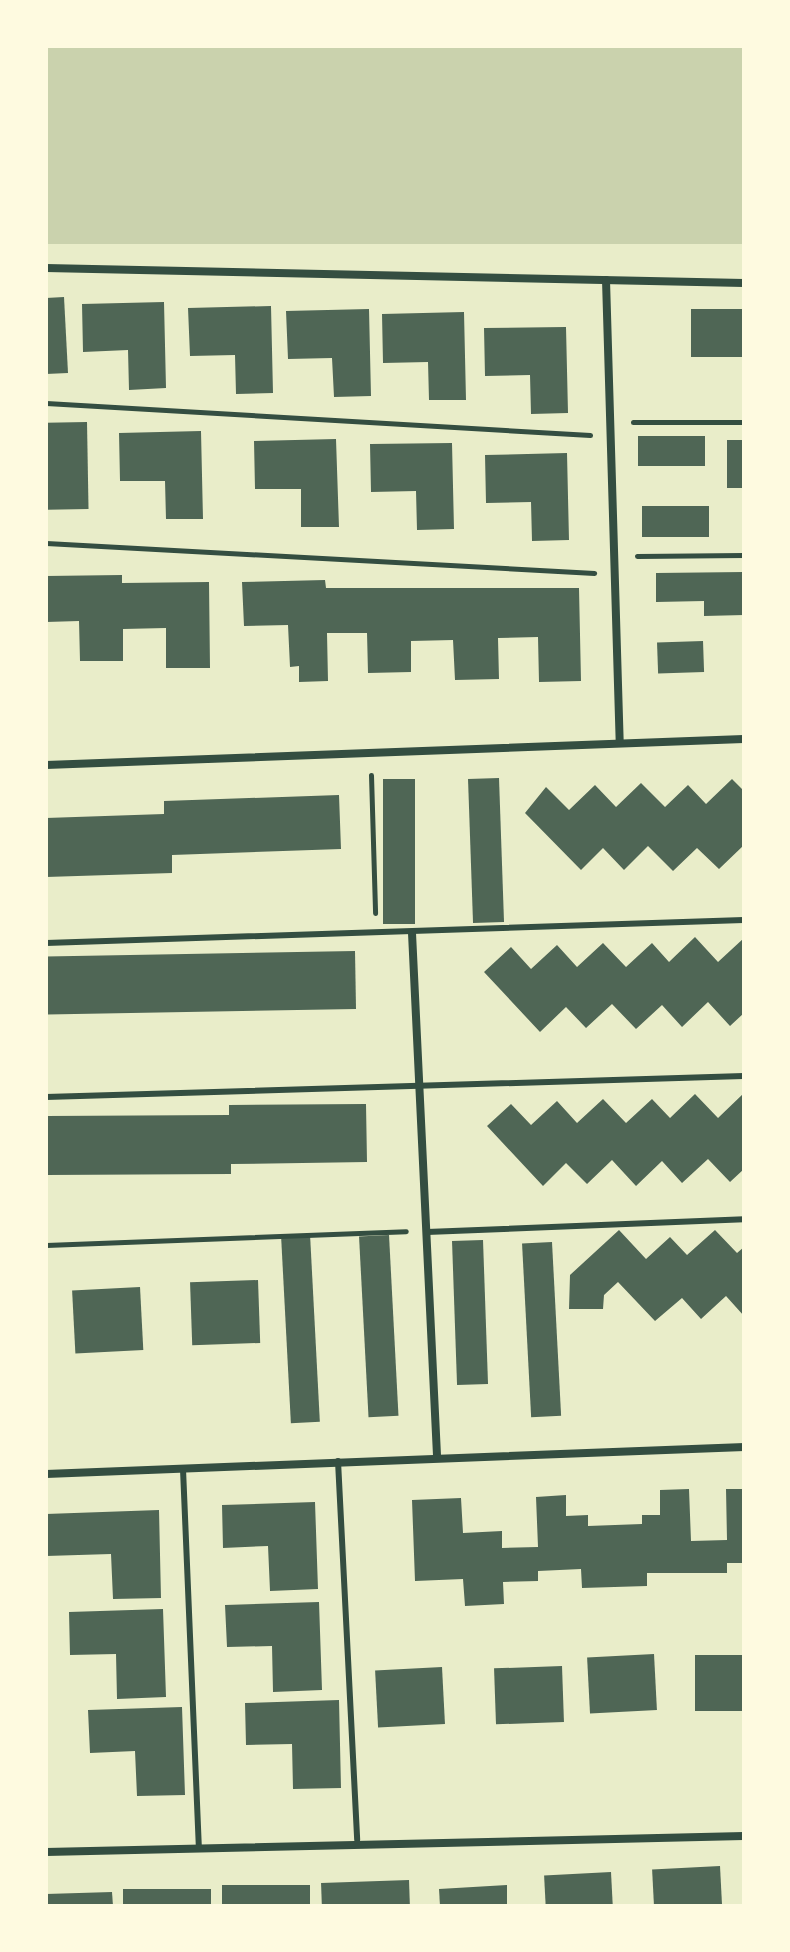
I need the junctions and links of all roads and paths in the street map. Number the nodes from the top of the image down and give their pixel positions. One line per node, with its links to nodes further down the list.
1 (46, 268): 2 (street)
2 (606, 280): 3 (street); 5 (street)
3 (744, 283)
4 (46, 403): 7 (path)
5 (608, 422): 6 (path); 7 (street)
6 (744, 422)
7 (607, 436): 10 (street)
8 (46, 543): 11 (path)
9 (744, 555): 10 (path)
10 (611, 557): 11 (street)
11 (611, 574): 13 (street)
12 (744, 739): 13 (street)
13 (620, 743): 14 (street)
14 (370, 754): 15 (street); 18 (path)
15 (46, 765)
16 (744, 920): 17 (lane)
17 (412, 933): 18 (lane); 21 (street)
18 (376, 934): 19 (lane)
19 (46, 943)
20 (744, 1076): 21 (lane)
21 (417, 1088): 22 (lane); 24 (street)
22 (46, 1097)
23 (744, 1219): 24 (lane)
24 (427, 1232): 25 (path); 27 (street)
25 (46, 1245)
26 (744, 1447): 27 (street)
27 (437, 1456): 28 (street)
28 (338, 1461): 29 (street); 32 (lane)
29 (183, 1469): 30 (street); 33 (lane)
30 (46, 1474)
31 (744, 1836): 32 (street)
32 (357, 1840): 33 (street)
33 (199, 1846): 34 (street)
34 (46, 1852)

